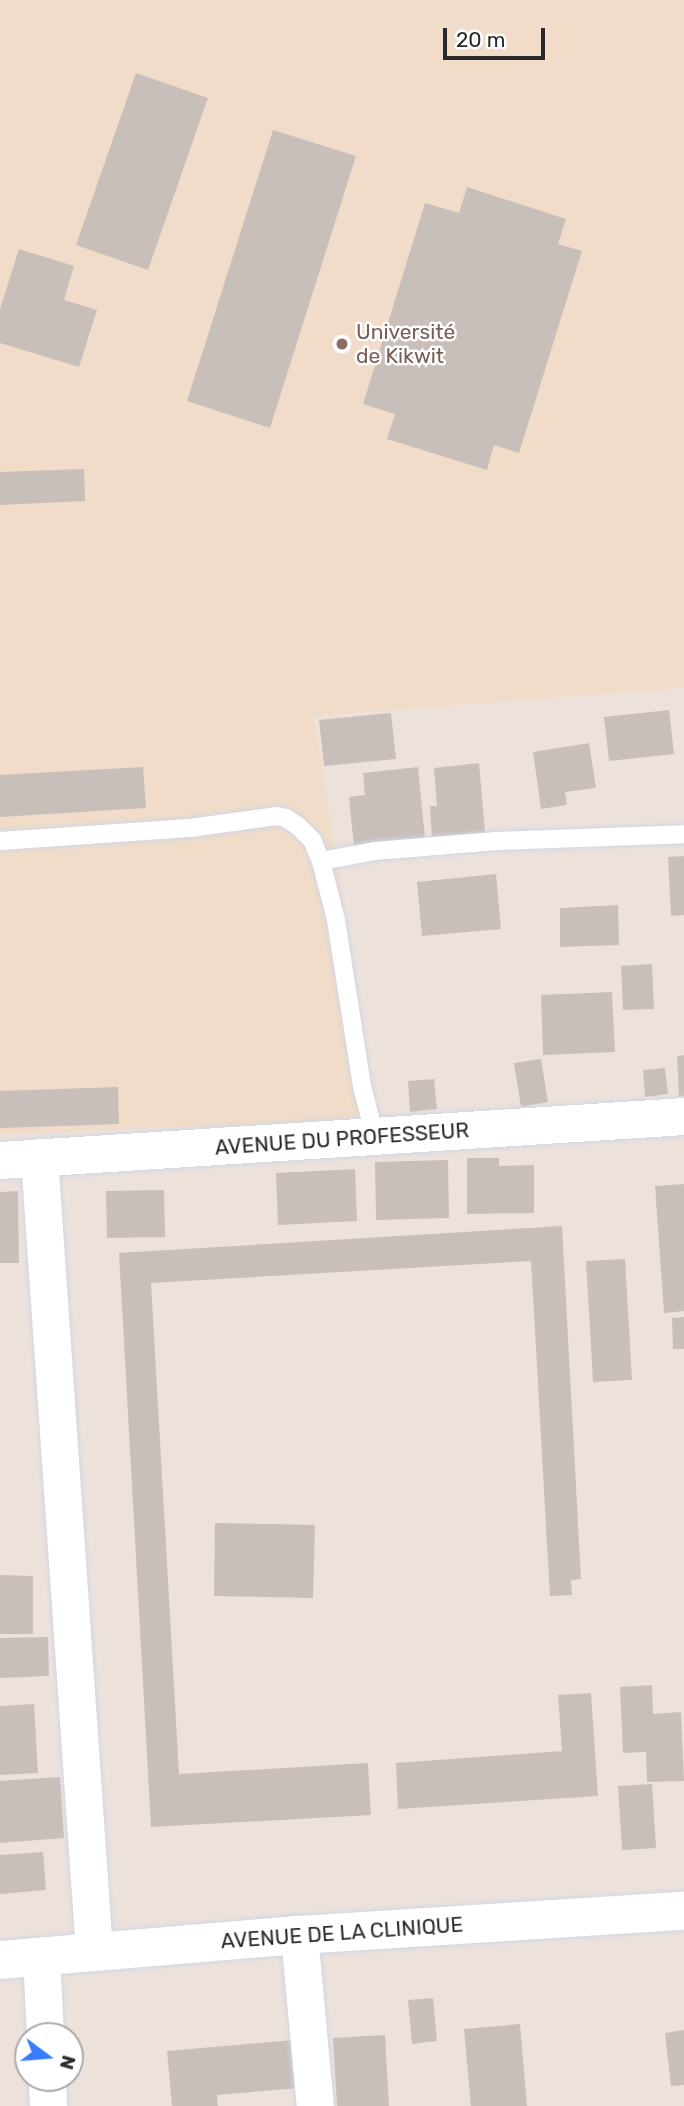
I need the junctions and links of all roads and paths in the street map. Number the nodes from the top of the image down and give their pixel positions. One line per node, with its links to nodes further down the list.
1 (684, 834): 3 (lane)
2 (0, 841): 3 (lane)
3 (321, 861): 5 (lane)
4 (684, 1116): 5 (street, AVENUE DU PROFESSEUR)
5 (375, 1137): 6 (street, AVENUE DU PROFESSEUR)
6 (39, 1157): 7 (street, AVENUE DU PROFESSEUR); 10 (street)
7 (0, 1160)
8 (684, 1911): 9 (street, AVENUE DE LA CLINIQUE)
9 (299, 1935): 10 (street, AVENUE DE LA CLINIQUE); 14 (street)
10 (94, 1951): 11 (street, AVENUE DE LA CLINIQUE)
11 (41, 1956): 12 (street, AVENUE DE LA CLINIQUE); 13 (street)
12 (0, 1960)
13 (44, 2022)
14 (315, 2106)

